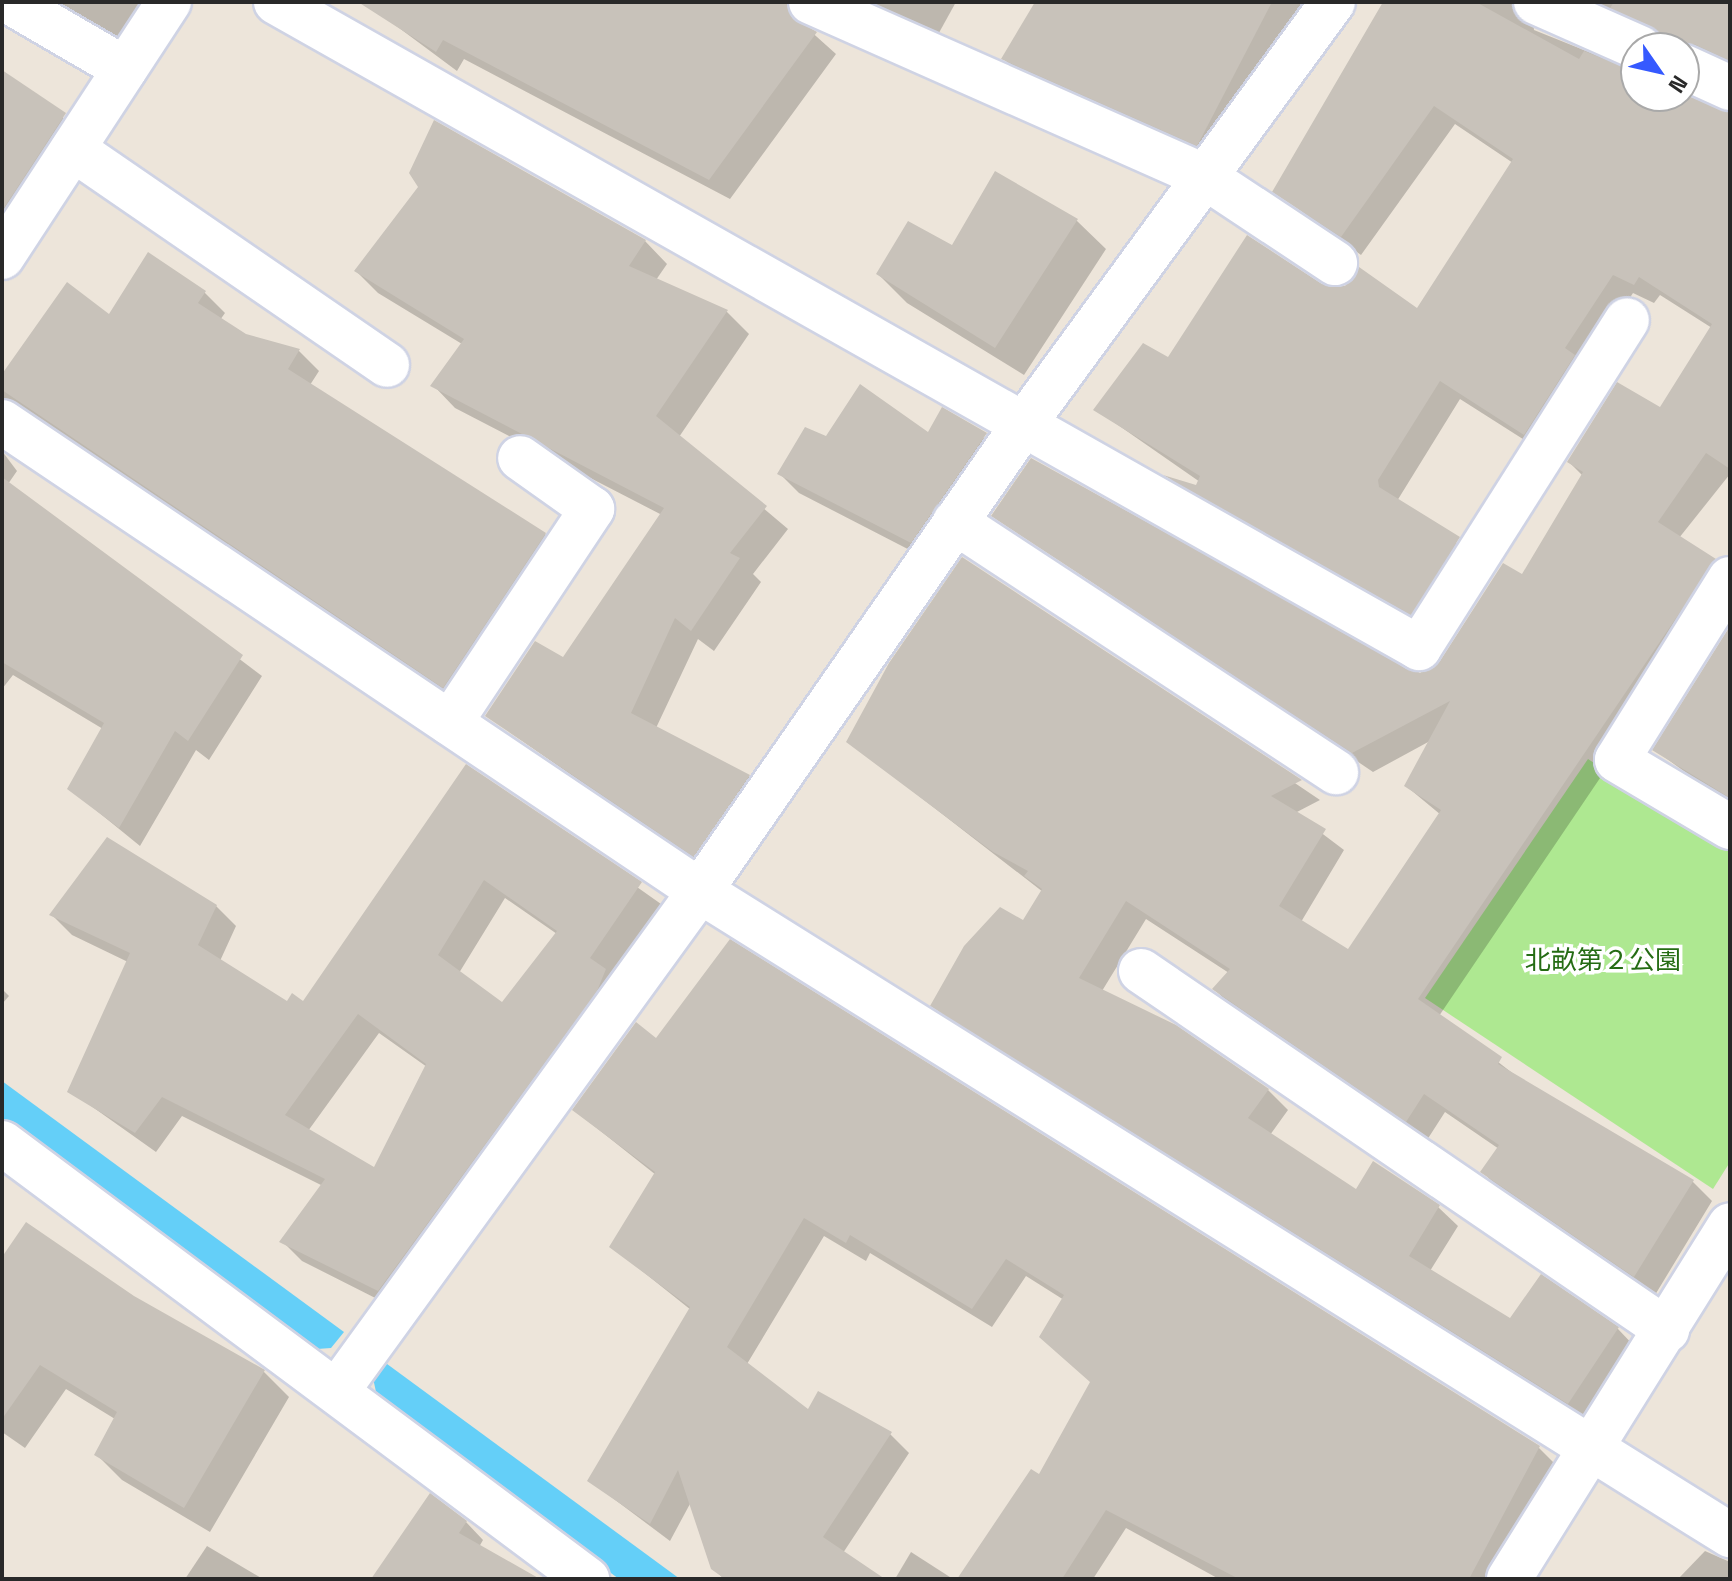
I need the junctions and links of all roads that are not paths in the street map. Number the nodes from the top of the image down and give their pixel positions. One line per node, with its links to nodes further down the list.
1 (10, 2): 8 (street)
2 (169, 2): 8 (street)
3 (276, 2): 18 (street)
4 (811, 2): 12 (street)
5 (1333, 2): 12 (street)
6 (1536, 2): 7 (street)
7 (1620, 39)
8 (125, 69): 11 (street)
9 (1700, 74): 10 (street)
10 (1730, 88)
11 (73, 149): 13 (street); 16 (street)
12 (1205, 177): 14 (street); 18 (street)
13 (2, 257)
14 (1335, 263)
15 (1627, 320): 18 (street)
16 (387, 365)
17 (2, 422): 22 (street)
18 (1024, 424): 20 (street)
19 (520, 458): 22 (street)
20 (955, 522): 23 (street); 25 (street)
21 (1730, 579): 24 (street)
22 (450, 723): 25 (street)
23 (1336, 772)
24 (1730, 827)
25 (700, 891): 30 (street); 31 (street)
26 (1141, 971): 29 (street)
27 (2, 1143): 30 (street)
28 (1730, 1225): 29 (street)
29 (1667, 1330): 31 (street)
30 (350, 1374): 33 (street)
31 (1592, 1448): 32 (street); 34 (street)
32 (1730, 1535)
33 (587, 1579)
34 (1509, 1579)

